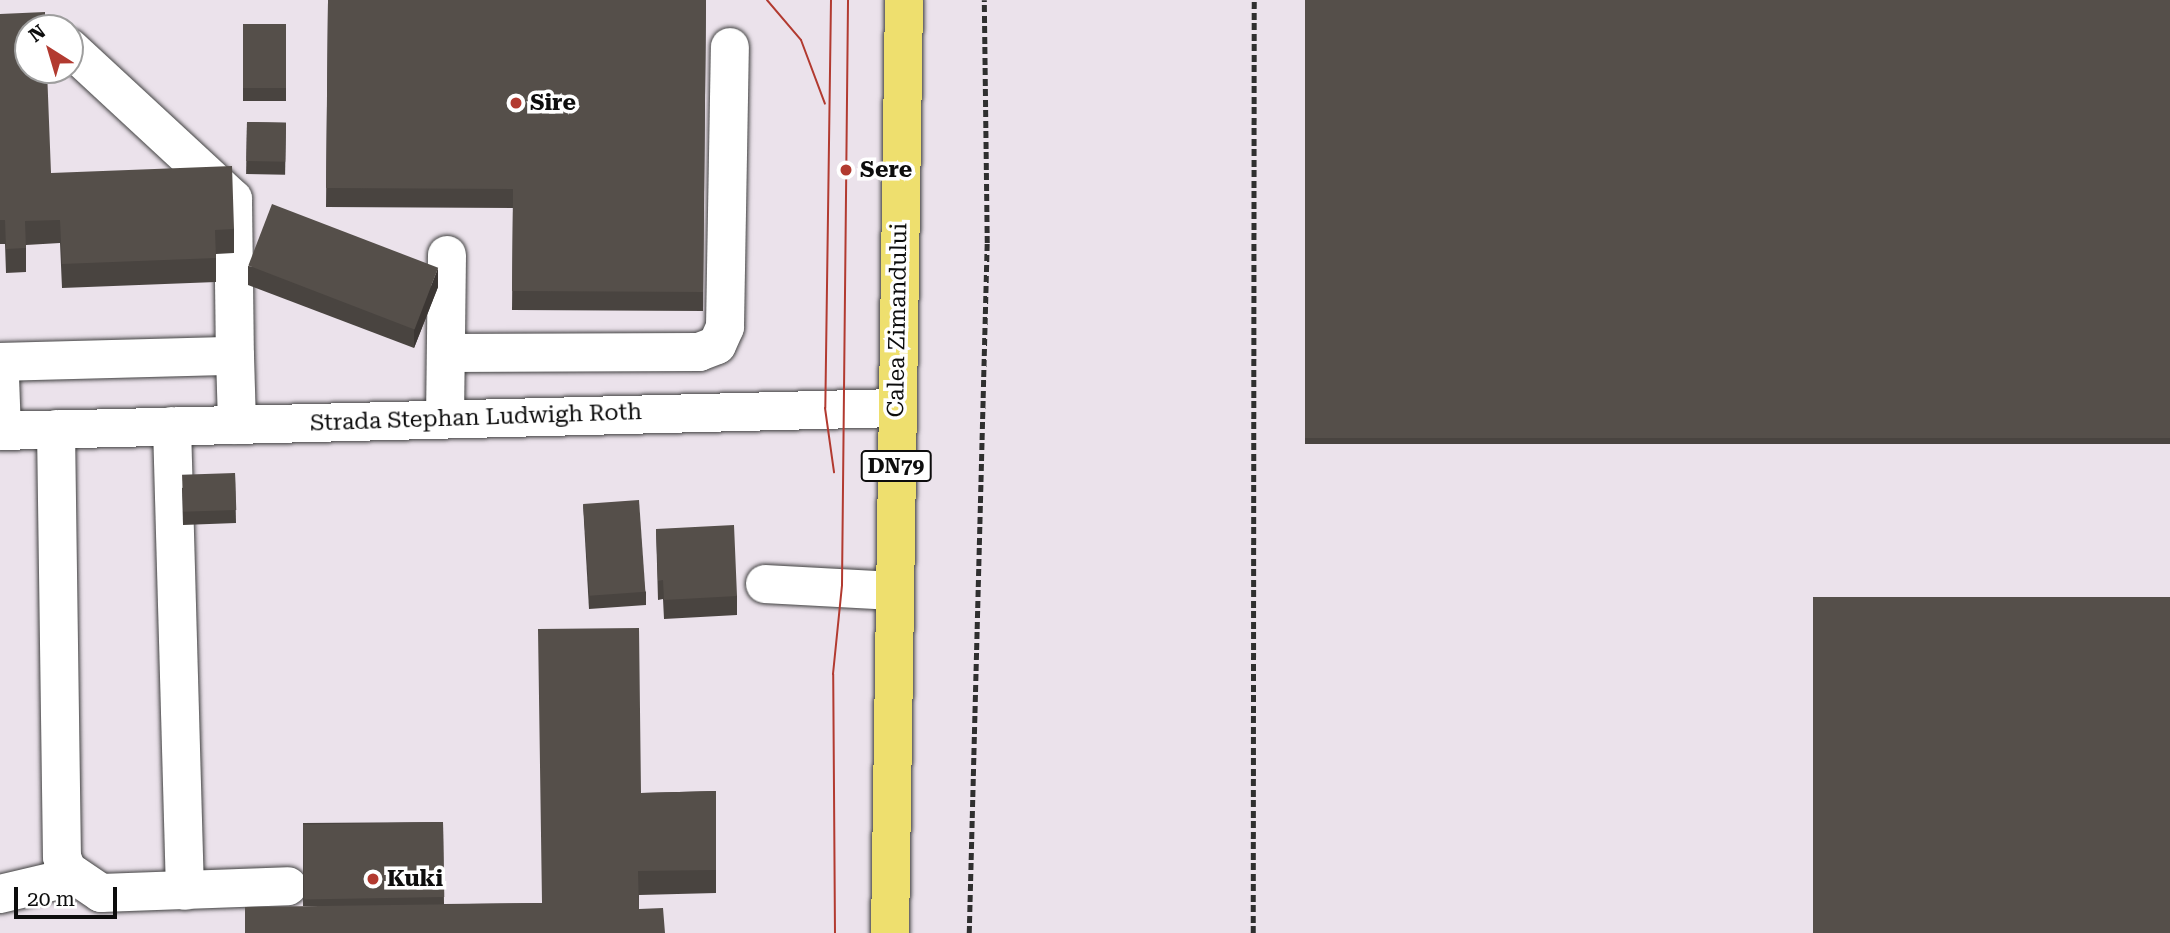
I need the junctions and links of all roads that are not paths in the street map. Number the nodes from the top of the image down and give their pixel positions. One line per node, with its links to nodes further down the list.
1 (904, 0): 9 (main road, Calea Zimandului / DN79)
2 (730, 47): 5 (street)
3 (84, 61): 6 (street)
4 (447, 255): 5 (street)
5 (446, 353): 10 (street)
6 (235, 356): 7 (street); 11 (street)
7 (0, 362)
8 (0, 377): 14 (street)
9 (897, 408): 10 (street, Strada Stephan Ludwigh Roth); 16 (main road, Calea Zimandului / DN79)
10 (444, 419): 11 (street, Strada Stephan Ludwigh Roth)
11 (237, 425): 12 (street, Strada Stephan Ludwigh Roth)
12 (172, 426): 13 (street, Strada Stephan Ludwigh Roth); 19 (street)
13 (56, 429): 14 (street, Strada Stephan Ludwigh Roth); 17 (street)
14 (1, 431)
15 (765, 584): 16 (street)
16 (894, 591): 21 (main road, Calea Zimandului / DN79)
17 (72, 877): 19 (street); 20 (street)
18 (288, 886): 19 (street)
19 (185, 891)
20 (0, 894)
21 (890, 933)

